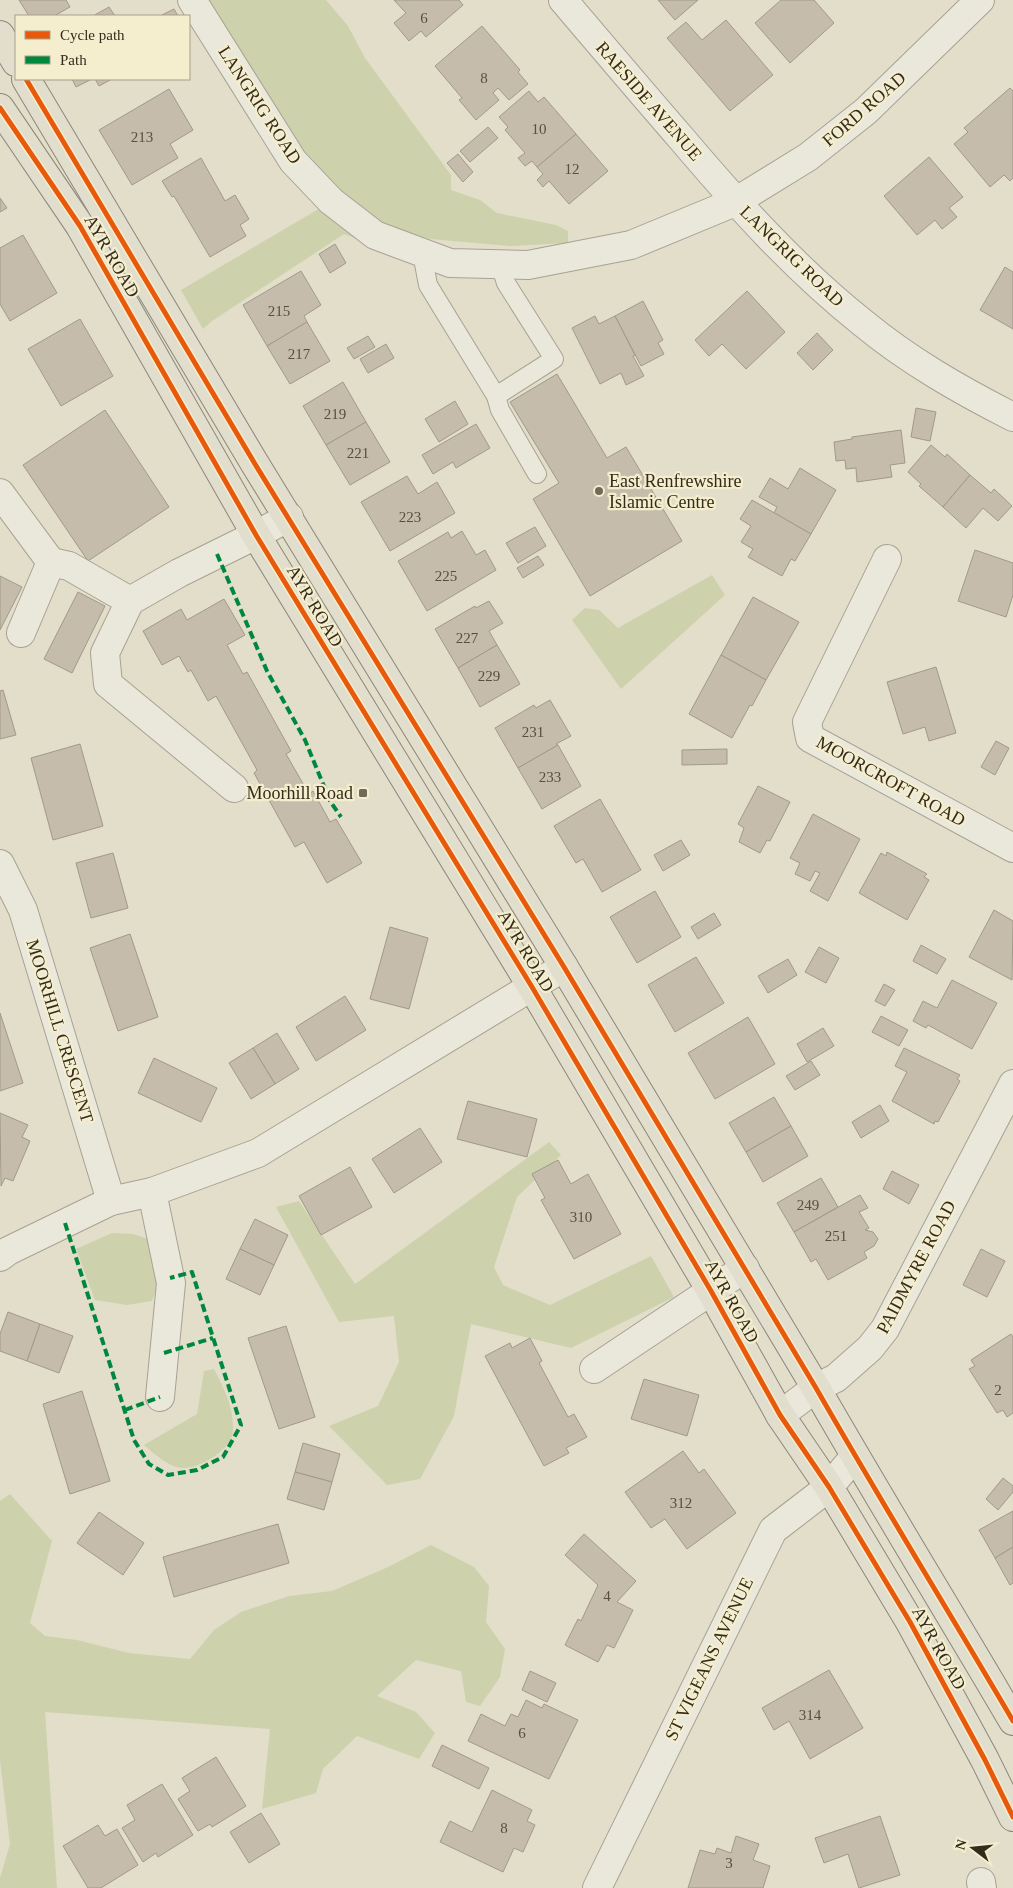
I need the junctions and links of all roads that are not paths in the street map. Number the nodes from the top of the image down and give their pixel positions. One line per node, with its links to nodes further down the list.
1 (192, 0): 9 (street, LANGRIG ROAD)
2 (563, 0): 8 (street, RAESIDE AVENUE)
3 (980, 0): 8 (street, FORD ROAD)
4 (0, 35): 5 (main road)
5 (15, 60)
6 (27, 80): 15 (main road, AYR ROAD)
7 (0, 108): 16 (main road, AYR ROAD)
8 (736, 202): 10 (street, LANGRIG ROAD); 12 (street, LANGRIG ROAD)
9 (422, 253): 10 (street, LANGRIG ROAD); 11 (lane)
10 (500, 264): 11 (lane)
11 (496, 396): 13 (lane)
12 (1013, 417)
13 (537, 474)
14 (0, 493): 18 (street)
15 (289, 517): 16 (street); 24 (main road, AYR ROAD)
16 (256, 535): 19 (street); 25 (main road, AYR ROAD)
17 (887, 559): 22 (street, MOORCROFT ROAD)
18 (51, 562): 19 (street); 20 (street)
19 (130, 601): 21 (street)
20 (21, 633)
21 (234, 788)
22 (1013, 848)
23 (0, 864): 28 (street, MOORHILL CRESCENT)
24 (564, 967): 25 (street); 30 (main road, AYR ROAD)
25 (532, 987): 27 (street); 31 (main road, AYR ROAD)
26 (1013, 1084): 33 (street, PAIDMYRE ROAD)
27 (152, 1192): 28 (street); 34 (street)
28 (111, 1201): 29 (street)
29 (0, 1257)
30 (745, 1268): 31 (street); 33 (main road, AYR ROAD)
31 (711, 1291): 32 (street); 35 (main road, AYR ROAD)
32 (594, 1369)
33 (816, 1388): 35 (street, PAIDMYRE ROAD); 36 (main road, AYR ROAD)
34 (160, 1397)
35 (780, 1415): 37 (main road, AYR ROAD)
36 (854, 1456): 37 (street, ST VIGEANS AVENUE); 38 (main road, AYR ROAD)
37 (829, 1487): 39 (main road, AYR ROAD); 40 (street, ST VIGEANS AVENUE)
38 (1013, 1721)
39 (1013, 1817)
40 (597, 1888)

